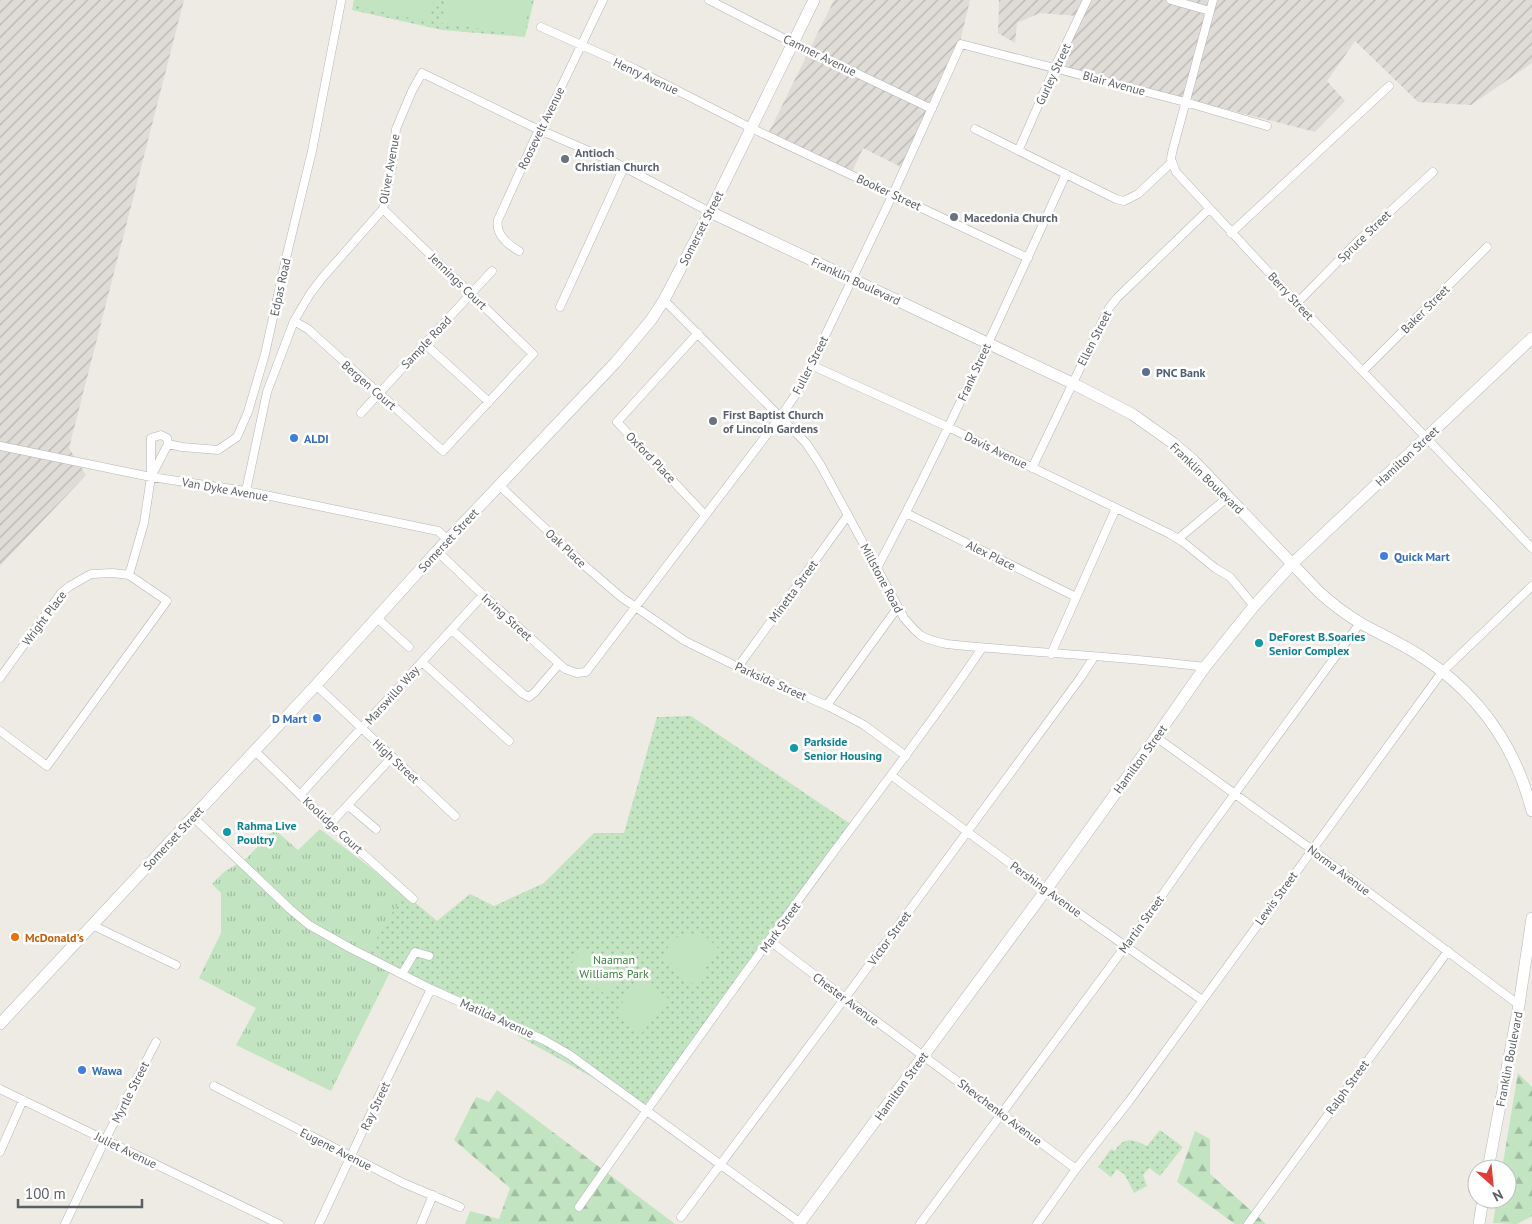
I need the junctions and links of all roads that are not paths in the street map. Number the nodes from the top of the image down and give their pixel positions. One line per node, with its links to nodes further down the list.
1 (603, 0): 12 (street, Roosevelt Avenue)
2 (709, 0): 10 (street, Camner Avenue)
3 (814, 0): 10 (main road, Somerset Street)
4 (1088, 0): 13 (street, Gurley Street)
5 (1170, 0): 8 (street)
6 (1213, 0): 8 (street)
7 (341, 2): 54 (street, Edpas Road)
8 (1210, 10): 15 (street)
9 (541, 28): 12 (street, Henry Avenue)
10 (793, 43): 16 (street, Camner Avenue); 18 (main road, Somerset Street)
11 (961, 44): 13 (street, Blair Avenue); 16 (street, Fuller Street)
12 (580, 46): 18 (street, Henry Avenue); 20 (street, Roosevelt Avenue)
13 (1055, 67): 15 (street, Blair Avenue); 21 (street, Gurley Street)
14 (1389, 86): 30 (street)
15 (1185, 102): 17 (street, Blair Avenue); 22 (street)
16 (932, 109): 26 (street, Fuller Street)
17 (1267, 126)
18 (751, 128): 26 (street, Booker Street); 29 (main road, Somerset Street)
19 (975, 129): 21 (street)
20 (540, 131): 23 (street, Oliver Avenue); 28 (street, Oliver Avenue); 32 (street, Roosevelt Avenue)
21 (1019, 149): 25 (street)
22 (1172, 162): 25 (street); 27 (street, Berry Street)
23 (624, 168): 29 (street, Oliver Avenue); 39 (street)
24 (1433, 172): 38 (street, Spruce Street)
25 (1066, 174): 33 (street, Frank Street)
26 (893, 194): 33 (street, Booker Street); 35 (street, Fuller Street)
27 (1209, 209): 30 (street, Berry Street); 47 (street, Ellen Street)
28 (382, 210): 36 (street, Jennings Court); 40 (street, Oliver Avenue)
29 (710, 212): 35 (main road, Franklin Boulevard); 37 (main road, Somerset Street)
30 (1231, 233): 38 (street, Berry Street)
31 (1487, 248): 46 (street, Baker Street)
32 (519, 251)
33 (1028, 258): 44 (street, Frank Street)
34 (492, 272): 36 (street, Sample Road)
35 (852, 279): 44 (main road, Franklin Boulevard); 45 (street, Fuller Street)
36 (472, 294): 43 (street, Sample Road); 49 (street, Jennings Court)
37 (664, 300): 41 (street, Millstone Road); 58 (main road, Somerset Street)
38 (1297, 303): 46 (street, Berry Street)
39 (560, 307)
40 (294, 321): 48 (street, Bergen Court); 59 (street, Oliver Avenue)
41 (698, 333): 51 (street, Millstone Road); 63 (street, Oxford Place)
42 (1532, 338): 53 (main road, Hamilton Street)
43 (425, 344): 48 (street, Sample Road); 49 (street)
44 (988, 344): 47 (main road, Franklin Boulevard); 52 (street, Frank Street)
45 (811, 365): 51 (street, Fuller Street); 52 (street, Davis Avenue)
46 (1362, 371): 53 (street, Berry Street)
47 (1072, 383): 56 (street, Ellen Street); 60 (main road, Franklin Boulevard)
48 (379, 393): 49 (street, Bergen Court); 50 (street, Sample Road)
49 (490, 402)
50 (361, 413)
51 (781, 416): 63 (street, Fuller Street); 64 (street, Millstone Road)
52 (948, 427): 56 (street, Davis Avenue); 62 (street, Frank Street)
53 (1428, 437): 67 (street, Berry Street); 69 (main road, Hamilton Street)
54 (168, 444): 57 (street); 57 (street, Edpas Road)
55 (0, 446): 57 (street, Van Dyke Avenue)
56 (1032, 468): 61 (street, Davis Avenue)
57 (152, 477): 59 (street, Van Dyke Avenue); 71 (street)
58 (499, 485): 66 (main road, Somerset Street); 76 (street, Oak Place)
59 (246, 491): 66 (street, Van Dyke Avenue)
60 (1228, 497): 65 (street); 69 (main road, Franklin Boulevard)
61 (1116, 508): 65 (street, Davis Avenue); 74 (street)
62 (906, 513): 70 (street, Frank Street); 74 (street, Alex Place)
63 (705, 515): 76 (street, Fuller Street)
64 (848, 515): 70 (street, Millstone Road); 87 (street, Minetta Street)
65 (1178, 539): 75 (street, Davis Avenue)
66 (448, 540): 68 (main road, Somerset Street)
67 (1532, 548)
68 (437, 551): 73 (street, Irving Street); 78 (main road, Somerset Street)
69 (1292, 564): 75 (main road, Hamilton Street); 79 (main road, Franklin Boulevard)
70 (877, 568): 77 (street, Millstone Road)
71 (129, 575): 91 (street, Wright Place); 95 (street)
72 (1532, 586): 89 (street, Lewis Street)
73 (483, 595): 80 (street, Marswillo Way); 86 (street, Irving Street)
74 (1076, 598): 83 (street)
75 (1254, 606): 88 (main road, Hamilton Street)
76 (636, 607): 87 (street, Parkside Street); 90 (street, Fuller Street)
77 (898, 607): 82 (street, Millstone Road); 93 (street)
78 (377, 618): 81 (street); 92 (main road, Somerset Street)
79 (1360, 623): 89 (main road, Franklin Boulevard); 102 (street, Martin Street)
80 (452, 630): 85 (street, Marswillo Way); 86 (street)
81 (409, 648)
82 (982, 648): 83 (street, Millstone Road); 99 (street, Mark Street)
83 (1051, 654): 84 (street, Millstone Road)
84 (1094, 657): 88 (street, Millstone Road); 110 (street, Victor Street)
85 (422, 662): 94 (street, Marswillo Way); 97 (street)
86 (559, 664): 90 (street, Irving Street)
87 (738, 666): 93 (street, Parkside Street)
88 (1205, 667): 96 (main road, Hamilton Street)
89 (1442, 672): 105 (main road, Franklin Boulevard); 111 (street, Lewis Street)
90 (582, 673)
91 (0, 678)
92 (316, 685): 94 (street, High Street); 98 (main road, Somerset Street)
93 (827, 705): 99 (street, Parkside Street)
94 (361, 728): 100 (street, High Street); 103 (street, Marswillo Way)
95 (0, 731)
96 (1156, 737): 102 (street, Norma Avenue); 112 (main road, Hamilton Street)
97 (509, 742)
98 (254, 750): 103 (street, Koolidge Court); 107 (main road, Somerset Street)
99 (906, 756): 101 (street, Mark Street)
100 (392, 757): 104 (street); 106 (street, High Street)
101 (892, 776): 110 (street, Pershing Avenue); 116 (street, Mark Street)
102 (1234, 794): 111 (street, Norma Avenue); 117 (street, Martin Street)
103 (300, 795): 108 (street, Koolidge Court)
104 (345, 808): 108 (street); 109 (street)
105 (1532, 811)
106 (455, 816)
107 (193, 817): 115 (main road, Somerset Street); 121 (street, Matilda Avenue)
108 (330, 824): 113 (street, Koolidge Court)
109 (376, 828)
110 (968, 831): 112 (street, Pershing Avenue); 123 (street, Victor Street)
111 (1311, 849): 118 (street, Norma Avenue); 124 (street, Lewis Street)
112 (1046, 890): 117 (street, Pershing Avenue); 128 (main road, Hamilton Street)
113 (413, 899)
114 (1532, 918): 125 (main road, Franklin Boulevard)
115 (92, 925): 120 (street); 126 (main road, Somerset Street)
116 (770, 941): 123 (street, Chester Avenue); 132 (street, Mark Street)
117 (1125, 947): 124 (street, Pershing Avenue); 133 (street, Martin Street)
118 (1448, 951): 125 (street, Norma Avenue); 152 (street, Ralph Street)
119 (429, 956): 121 (street)
120 (176, 965)
121 (402, 974): 122 (street, Matilda Avenue)
122 (432, 989): 132 (street, Matilda Avenue); 136 (street, Ray Street)
123 (845, 998): 128 (street, Chester Avenue); 138 (street, Victor Street)
124 (1202, 1000): 139 (street, Lewis Street)
125 (1520, 1005): 137 (main road, Franklin Boulevard)
126 (0, 1024)
127 (156, 1042): 134 (street, Myrtle Street)
128 (924, 1055): 133 (street, Shevchenko Avenue); 145 (main road, Hamilton Street)
129 (214, 1086): 136 (street, Eugene Avenue)
130 (0, 1089): 131 (street, Juliet Avenue)
131 (23, 1100): 134 (street, Juliet Avenue); 135 (street)
132 (646, 1110): 138 (street, Matilda Avenue); 142 (street, Mark Street)
133 (1001, 1112): 139 (street, Shevchenko Avenue); 150 (street, Martin Street)
134 (105, 1140): 146 (street, Myrtle Street); 147 (street, Juliet Avenue)
135 (0, 1152)
136 (351, 1157): 140 (street, Eugene Avenue); 148 (street, Ray Street)
137 (1490, 1159)
138 (721, 1164): 144 (street, Victor Street); 145 (street, Matilda Avenue)
139 (1076, 1169): 151 (street, Lewis Street)
140 (434, 1195): 141 (street, Eugene Avenue); 149 (street)
141 (460, 1207)
142 (579, 1207)
143 (1481, 1209): 153 (main road)
144 (681, 1217)
145 (801, 1223)
146 (66, 1224)
147 (280, 1224)
148 (319, 1224)
149 (421, 1224)
150 (920, 1224)
151 (1037, 1224)
152 (1248, 1224)
153 (1479, 1224)

